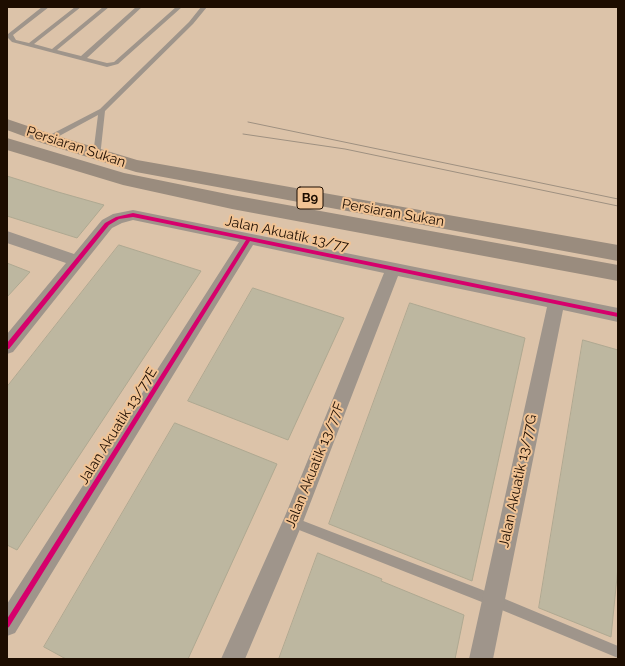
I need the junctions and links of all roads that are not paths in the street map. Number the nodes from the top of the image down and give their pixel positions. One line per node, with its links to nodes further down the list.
1 (46, 7): 7 (lane)
2 (78, 7): 7 (lane)
3 (106, 7): 8 (lane)
4 (139, 7): 9 (lane)
5 (178, 7): 9 (lane)
6 (204, 7): 10 (lane)
7 (30, 45): 8 (lane)
8 (53, 51): 9 (lane)
9 (82, 59)
10 (102, 110): 12 (lane); 14 (lane)
11 (7, 124): 12 (main road, Persiaran Sukan / B9)
12 (48, 139): 14 (main road, Persiaran Sukan / B9)
13 (7, 144): 20 (main road, Persiaran Sukan / B9)
14 (97, 155): 17 (main road, Persiaran Sukan / B9)
15 (7, 237): 18 (street)
16 (249, 239): 18 (street, Jalan Akuatik 13/77); 19 (street, Jalan Akuatik 13/77); 26 (street, Jalan Akuatik 13/77E)
17 (618, 252)
18 (77, 261): 23 (street, Jalan Akuatik 13/77)
19 (393, 269): 21 (street, Jalan Akuatik 13/77); 24 (street, Jalan Akuatik 13/77F)
20 (618, 273)
21 (556, 302): 22 (street, Jalan Akuatik 13/77); 25 (street, Jalan Akuatik 13/77G)
22 (618, 315)
23 (7, 347)
24 (293, 522): 25 (lane); 28 (street, Jalan Akuatik 13/77F)
25 (493, 600): 27 (lane); 29 (street, Jalan Akuatik 13/77G)
26 (7, 625)
27 (618, 652)
28 (233, 659)
29 (481, 659)

